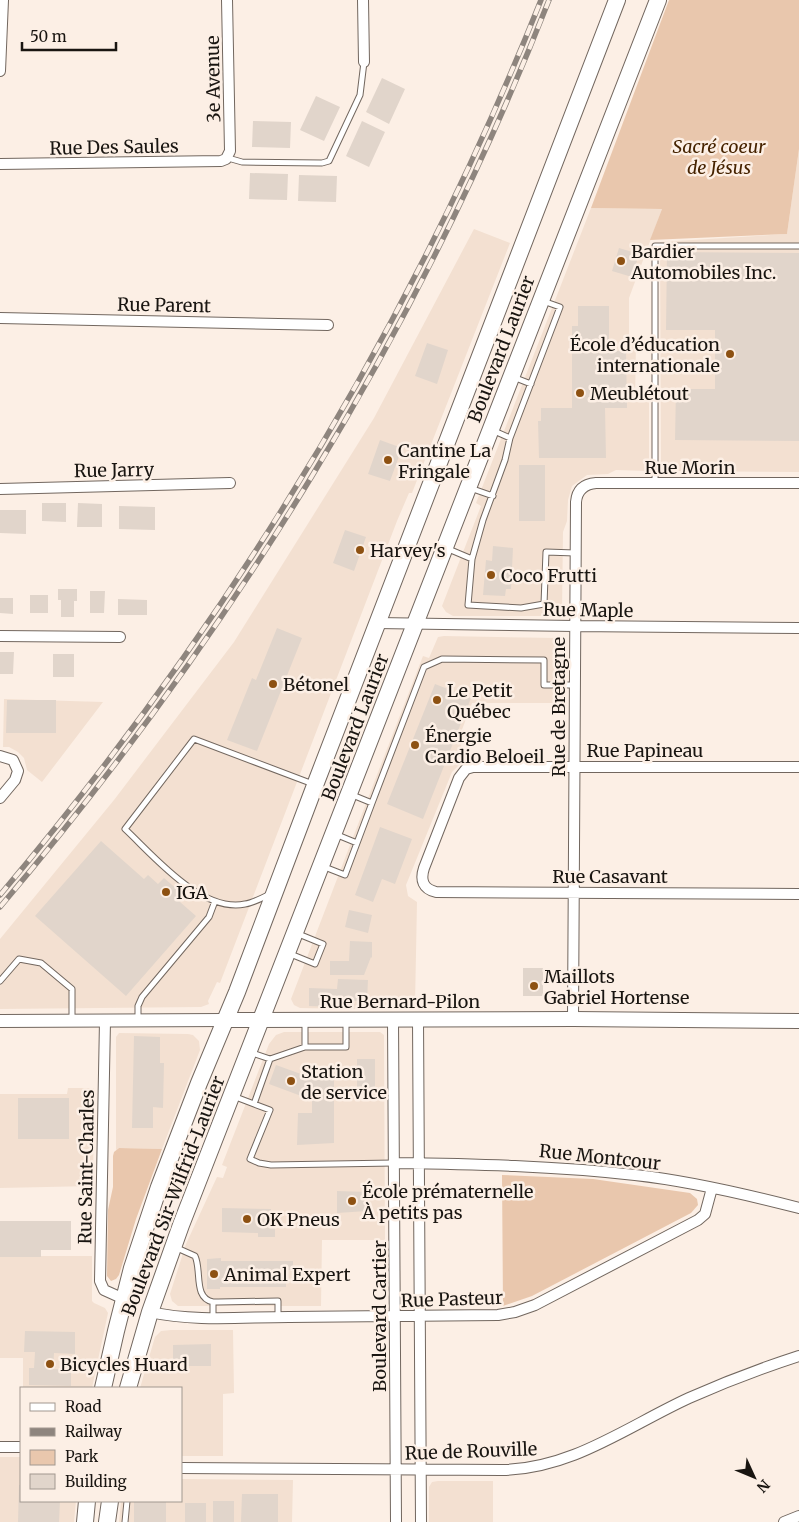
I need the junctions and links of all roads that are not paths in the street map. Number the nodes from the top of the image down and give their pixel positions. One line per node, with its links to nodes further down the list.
1 (3, 0): 7 (street)
2 (227, 0): 8 (street, 3e Avenue)
3 (363, 0): 6 (street)
4 (617, 0): 28 (main road, Boulevard Laurier)
5 (658, 0): 11 (main road, Boulevard Laurier)
6 (364, 62): 8 (lane)
7 (0, 71)
8 (228, 158): 9 (street, Rue Des Saules)
9 (0, 164)
10 (799, 246): 19 (lane)
11 (542, 300): 14 (main road, Boulevard Laurier); 15 (lane)
12 (0, 318): 13 (street, Rue Parent)
13 (328, 325)
14 (512, 376): 15 (lane); 16 (main road, Boulevard Laurier)
15 (531, 384): 17 (lane)
16 (491, 430): 17 (lane); 21 (main road, Boulevard Laurier)
17 (510, 438): 24 (lane)
18 (230, 483): 23 (street, Rue Jarry)
19 (655, 483): 20 (street, Rue Morin); 22 (street, Rue Morin)
20 (799, 483)
21 (469, 487): 24 (lane); 25 (main road, Boulevard Laurier)
22 (583, 487): 26 (street, Rue de Bretagne)
23 (0, 489)
24 (492, 496): 27 (lane)
25 (446, 548): 27 (lane); 29 (main road, Boulevard Laurier)
26 (575, 553): 27 (lane); 30 (street, Rue de Bretagne)
27 (472, 559)
28 (378, 623): 29 (street, Rue Maple); 38 (main road, Boulevard Laurier)
29 (416, 624): 30 (street, Rue Maple); 39 (main road, Boulevard Laurier)
30 (574, 626): 31 (street, Rue Maple); 34 (street, Rue de Bretagne)
31 (799, 628)
32 (0, 636): 33 (street)
33 (120, 637)
34 (575, 685): 36 (street, Rue de Bretagne); 41 (lane)
35 (0, 756): 40 (street)
36 (575, 766): 37 (street, Rue Papineau); 45 (street, Rue Papineau); 47 (street, Rue de Bretagne)
37 (799, 767)
38 (315, 784): 46 (main road, Boulevard Laurier); 49 (lane)
39 (350, 794): 41 (lane); 42 (main road, Boulevard Laurier)
40 (0, 798)
41 (372, 803): 43 (lane)
42 (334, 834): 43 (lane); 44 (main road, Boulevard Laurier)
43 (357, 842): 44 (lane)
44 (322, 866): 50 (main road, Boulevard Laurier)
45 (424, 884): 47 (street, Rue Casavant)
46 (275, 892): 49 (lane); 59 (main road, Boulevard Laurier)
47 (574, 892): 48 (street, Rue Casavant); 57 (street, Rue de Bretagne)
48 (799, 894)
49 (215, 901): 58 (lane)
50 (296, 933): 51 (main road, Boulevard Laurier); 51 (lane)
51 (288, 953): 60 (main road, Boulevard Laurier)
52 (0, 981): 62 (lane)
53 (305, 1019): 54 (main road, Rue Bernard-Pilon); 60 (main road, Rue Bernard-Pilon); 65 (lane)
54 (346, 1019): 55 (main road, Rue Bernard-Pilon); 65 (lane)
55 (393, 1019): 56 (main road, Rue Bernard-Pilon); 70 (street, Boulevard Cartier)
56 (418, 1019): 57 (main road, Rue Bernard-Pilon); 71 (street)
57 (573, 1019): 64 (main road, Rue Bernard-Pilon)
58 (138, 1020): 59 (street, Rue Bernard-Pilon); 63 (street, Rue Bernard-Pilon)
59 (226, 1020): 60 (main road, Rue Bernard-Pilon); 75 (main road, Boulevard Sir-Wilfrid-Laurier)
60 (262, 1020): 66 (main road, Boulevard Sir-Wilfrid-Laurier)
61 (0, 1021): 62 (street, Rue Bernard-Pilon)
62 (72, 1021): 63 (street, Rue Bernard-Pilon)
63 (105, 1021): 75 (street, Rue Saint-Charles)
64 (799, 1021)
65 (305, 1047): 67 (lane)
66 (249, 1052): 67 (lane); 68 (main road, Boulevard Sir-Wilfrid-Laurier)
67 (270, 1059): 69 (lane)
68 (232, 1095): 69 (lane); 74 (main road, Boulevard Sir-Wilfrid-Laurier)
69 (254, 1104): 70 (lane)
70 (395, 1163): 71 (street, Rue Montcour); 81 (street, Boulevard Cartier)
71 (419, 1163): 72 (street, Rue Montcour); 78 (street)
72 (712, 1188): 73 (street, Rue Montcour); 78 (street, Rue Pasteur)
73 (799, 1208)
74 (173, 1247): 76 (lane); 77 (main road, Boulevard Sir-Wilfrid-Laurier)
75 (124, 1299): 83 (main road, Boulevard Sir-Wilfrid-Laurier)
76 (213, 1302): 79 (lane); 80 (lane)
77 (150, 1312): 79 (street, Rue Pasteur); 84 (main road, Boulevard Sir-Wilfrid-Laurier)
78 (419, 1316): 81 (street, Rue Pasteur); 89 (street)
79 (213, 1317): 80 (street, Rue Pasteur)
80 (278, 1317): 81 (street, Rue Pasteur)
81 (395, 1317): 88 (street, Boulevard Cartier)
82 (799, 1356): 89 (street, Rue de Rouville)
83 (103, 1387)
84 (128, 1387)
85 (0, 1447): 86 (street)
86 (20, 1447)
87 (182, 1468): 88 (street, Rue de Rouville)
88 (396, 1469): 89 (street, Rue de Rouville); 97 (street, Boulevard Cartier)
89 (421, 1469): 98 (street)
90 (87, 1502): 94 (main road)
91 (110, 1502): 95 (main road)
92 (127, 1502): 96 (lane)
93 (799, 1516): 99 (street)
94 (85, 1522)
95 (107, 1522)
96 (124, 1522)
97 (396, 1522)
98 (421, 1522)
99 (784, 1522)

